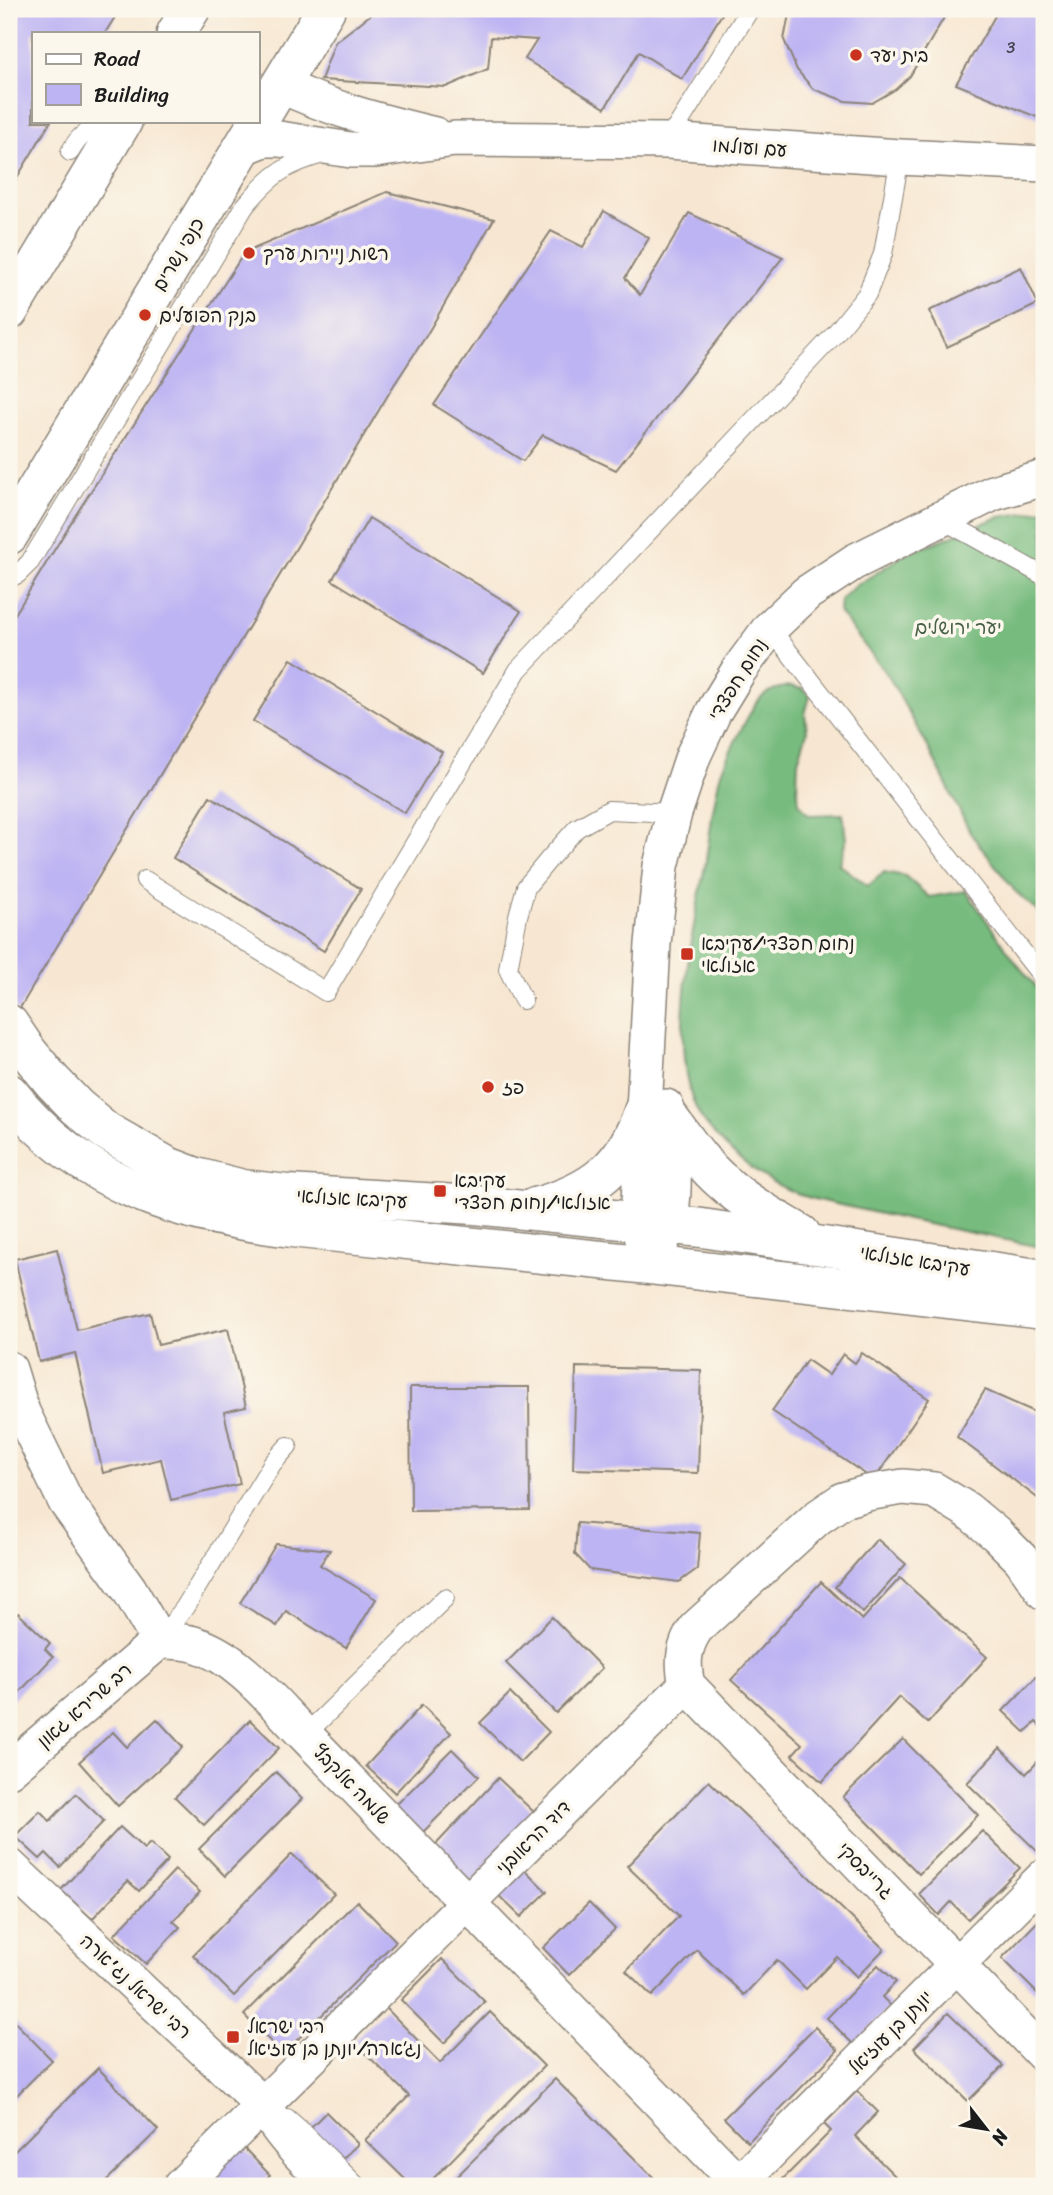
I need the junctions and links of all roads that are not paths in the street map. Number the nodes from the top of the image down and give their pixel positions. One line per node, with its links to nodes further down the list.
1 (191, 9): 4 (street)
2 (327, 9): 5 (street, כנפי נשרים)
3 (750, 9): 10 (lane)
4 (177, 32)
5 (281, 85): 7 (street, כנפי נשרים); 9 (street, עם ועולמו)
6 (259, 122): 11 (street, כנפי נשרים)
7 (259, 122)
8 (118, 131): 13 (lane); 16 (street)
9 (455, 139): 10 (street, עם ועולמו); 12 (street, עם ועולמו)
10 (668, 141): 14 (street, עם ועולמו)
11 (244, 147): 12 (street, עם ועולמו); 19 (street, כנפי נשרים)
12 (351, 150): 21 (lane)
13 (70, 152)
14 (900, 158): 15 (street, עם ועולמו); 24 (lane)
15 (1044, 164)
16 (9, 312)
17 (1044, 478): 18 (street, נחום חפצדי)
18 (941, 519): 20 (lane); 22 (street, נחום חפצדי)
19 (9, 536)
20 (1044, 576)
21 (9, 578)
22 (770, 628): 23 (street, נחום חפצדי); 25 (lane)
23 (674, 813): 26 (lane); 29 (street, נחום חפצדי)
24 (145, 880)
25 (1044, 979)
26 (523, 999)
27 (9, 1024): 30 (street, עקיבא אזולאי)
28 (9, 1093): 33 (street, עקיבא אזולאי)
29 (657, 1113): 30 (street); 31 (street, נחום חפצדי); 32 (street)
30 (523, 1209): 31 (street, עקיבא אזולאי)
31 (653, 1223): 32 (street, עקיבא אזולאי); 33 (street, נחום חפצדי)
32 (821, 1246): 34 (street, עקיבא אזולאי)
33 (650, 1265): 35 (street, עקיבא אזולאי)
34 (1044, 1279)
35 (1044, 1310)
36 (9, 1369): 40 (street)
37 (288, 1446): 40 (lane)
38 (1044, 1592): 41 (street)
39 (445, 1598): 42 (lane)
40 (159, 1641): 42 (street, שלמה אלקבץ); 43 (street, רב שרירא גאון)
41 (687, 1685): 46 (street, דוד הראובני); 47 (street, גרייבסקי)
42 (305, 1735): 46 (street, שלמה אלקבץ)
43 (9, 1770)
44 (9, 1866): 49 (street, רבי ישראל נג'ארה)
45 (1044, 1877): 47 (street, יונתן בן עוזיאל)
46 (466, 1902): 49 (street, דוד הראובני); 53 (street, שלמה אלקבץ)
47 (957, 1964): 48 (street, גרייבסקי); 53 (street, יונתן בן עוזיאל)
48 (1044, 2055)
49 (264, 2105): 50 (street, דוד הראובני); 51 (street, רבי ישראל נג'ארה); 52 (lane, רבי ישראל נג'ארה)
50 (181, 2186)
51 (332, 2186)
52 (357, 2186)
53 (738, 2186)

